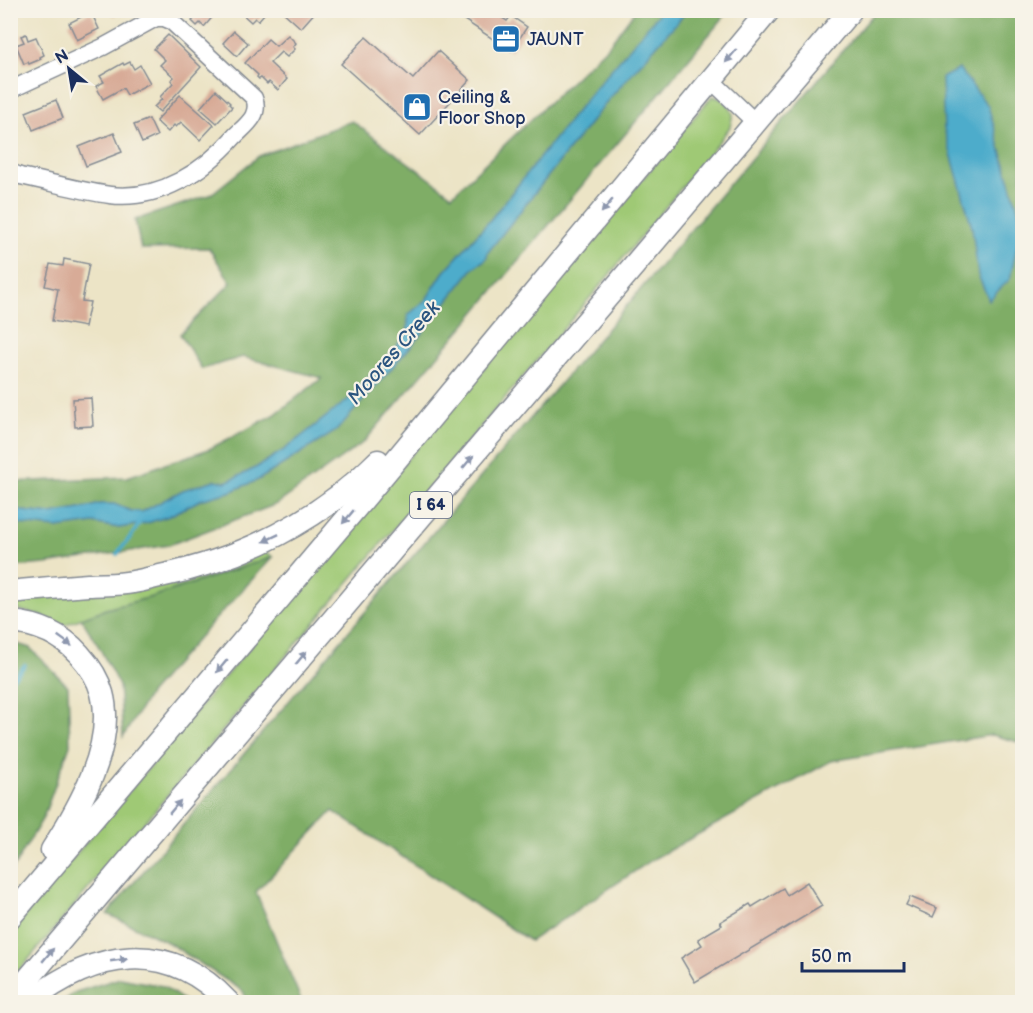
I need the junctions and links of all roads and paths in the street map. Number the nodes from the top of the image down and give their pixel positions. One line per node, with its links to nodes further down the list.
1 (769, 10): 3 (highway, one-way to 3)
2 (851, 10): 5 (highway, I 64)
3 (711, 80): 5 (street); 7 (highway, one-way to 7)
4 (10, 90): 6 (street)
5 (756, 123): 11 (highway, I 64, one-way to 5)
6 (10, 172)
7 (529, 301): 8 (highway, one-way to 8); 10 (highway, one-way to 10)
8 (10, 592)
9 (10, 622): 10 (highway, one-way to 10)
10 (10, 915)
11 (10, 1000)
12 (29, 1002): 13 (highway, one-way to 13)
13 (228, 1002)

